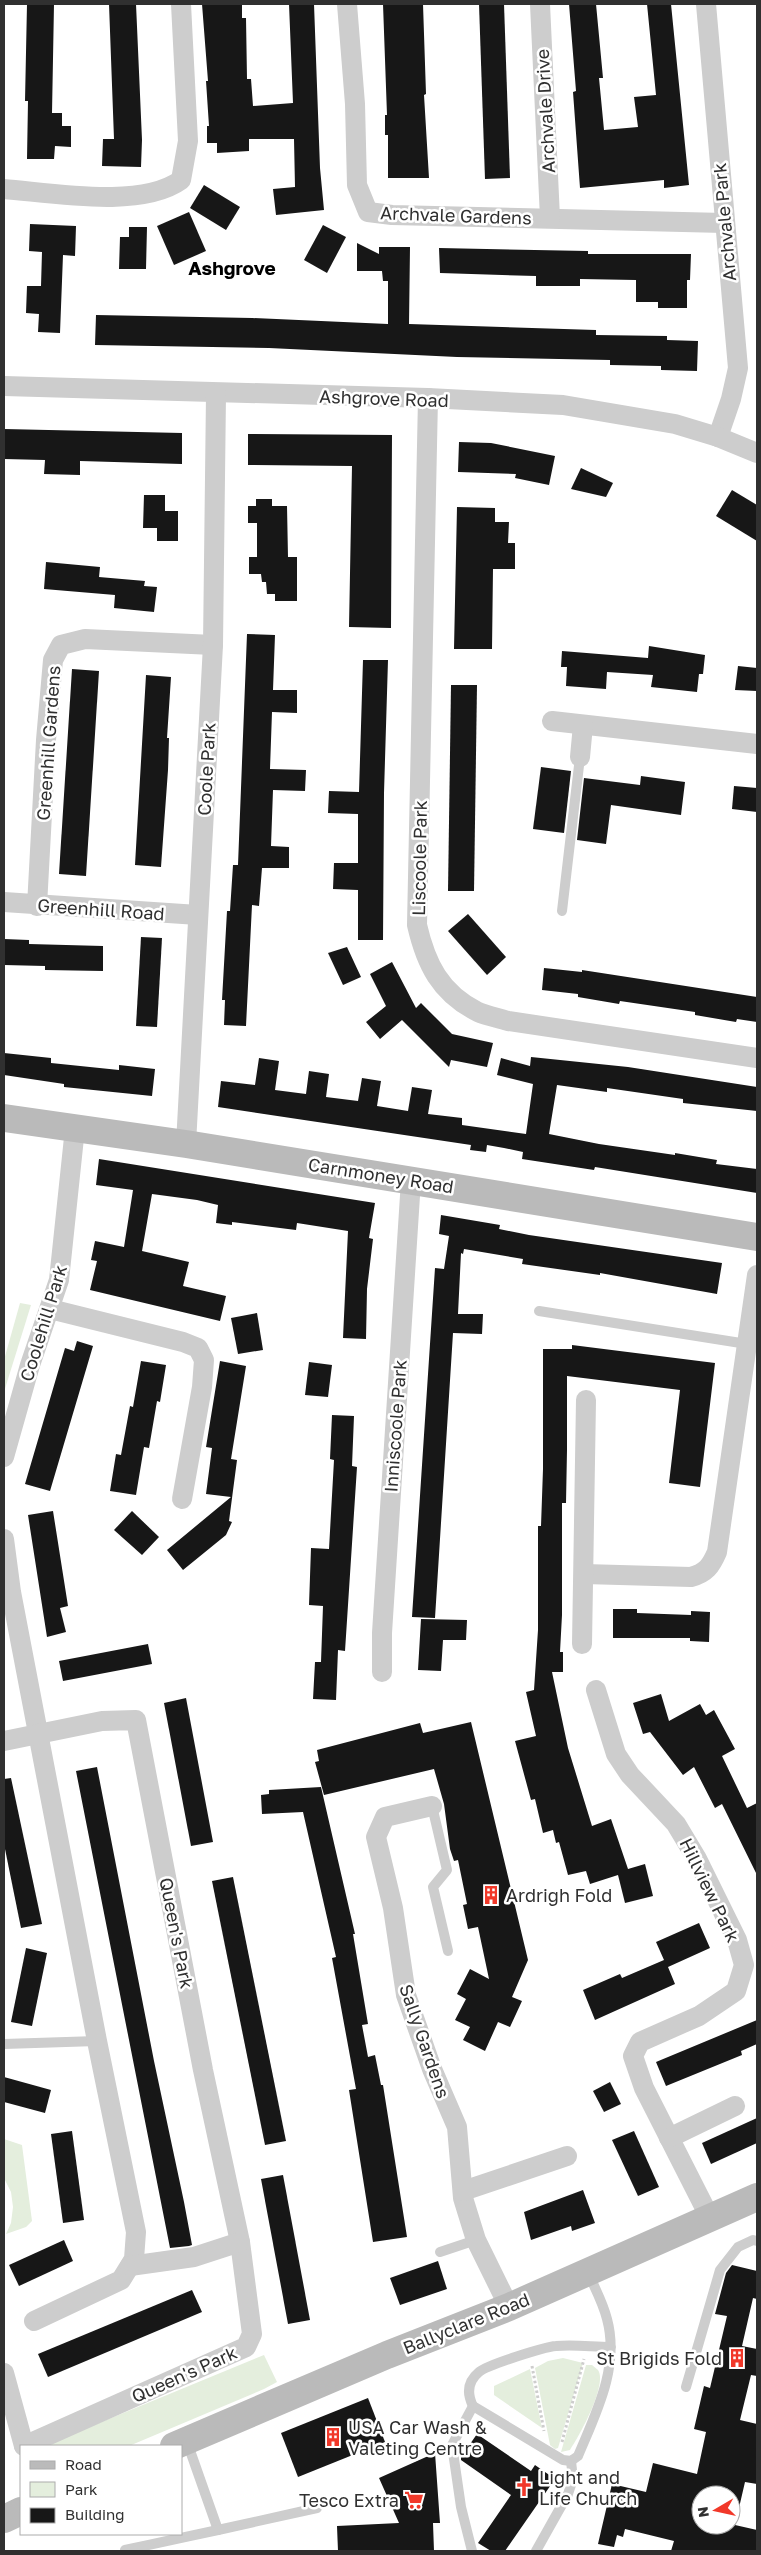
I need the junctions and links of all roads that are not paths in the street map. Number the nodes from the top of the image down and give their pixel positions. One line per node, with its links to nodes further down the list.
1 (181, 4): 5 (street)
2 (347, 4): 6 (street, Archvale Gardens)
3 (540, 4): 6 (street, Archvale Drive)
4 (706, 4): 7 (street, Archvale Park)
5 (4, 189)
6 (550, 218): 7 (street, Archvale Gardens)
7 (724, 223): 11 (street, Archvale Park)
8 (4, 386): 9 (street, Ashgrove Road)
9 (216, 394): 10 (street, Ashgrove Road); 13 (street, Coole Park)
10 (428, 398): 11 (street, Ashgrove Road); 22 (street, Liscoole Park)
11 (718, 437): 12 (street, Ashgrove Road)
12 (757, 453)
13 (213, 646): 19 (street, Greenhill Gardens); 21 (street, Coole Park)
14 (552, 721): 15 (street)
15 (583, 725): 16 (street); 17 (street)
16 (757, 744)
17 (580, 757): 20 (lane)
18 (4, 902): 19 (street, Greenhill Road)
19 (37, 906): 21 (street, Greenhill Road)
20 (562, 911)
21 (198, 916): 25 (street, Coole Park)
22 (757, 1058)
23 (4, 1118): 24 (street, Carnmoney Road)
24 (75, 1128): 25 (street, Carnmoney Road); 29 (street, Coolehill Park)
25 (186, 1144): 26 (street, Carnmoney Road)
26 (411, 1180): 27 (street, Carnmoney Road); 38 (street, Inniscoole Park)
27 (757, 1237)
28 (757, 1275): 31 (street)
29 (50, 1309): 33 (street, Coolehill Park); 34 (street)
30 (539, 1311): 31 (lane)
31 (747, 1344): 36 (street)
32 (586, 1400): 36 (street)
33 (4, 1457)
34 (182, 1499)
35 (4, 1539): 40 (street)
36 (584, 1574): 37 (street)
37 (582, 1644)
38 (382, 1672)
39 (596, 1690): 47 (street, Hillview Park)
40 (38, 1733): 41 (street, Queen's Park); 44 (street); 54 (street, Queen's Park)
41 (4, 1741)
42 (432, 1806): 43 (lane); 49 (street, Sally Gardens)
43 (448, 1951)
44 (96, 2041): 45 (lane); 56 (street)
45 (4, 2044)
46 (735, 2106): 47 (street)
47 (669, 2138): 51 (street, Hillview Park)
48 (567, 2156): 49 (street)
49 (462, 2190): 52 (street, Sally Gardens)
50 (757, 2197): 51 (street, Ballyclare Road)
51 (710, 2218): 57 (street, Ballyclare Road)
52 (476, 2240): 55 (lane); 58 (street, Sally Gardens)
53 (757, 2240): 62 (lane)
54 (240, 2242): 56 (street); 66 (street, Queen's Park)
55 (440, 2252)
56 (130, 2266): 59 (street)
57 (588, 2272): 58 (street, Ballyclare Road); 60 (lane)
58 (509, 2307): 64 (street, Ballyclare Road)
59 (34, 2321)
60 (611, 2347): 63 (lane); 68 (lane)
61 (4, 2373): 65 (street, Queen's Park)
62 (686, 2387)
63 (473, 2406): 68 (lane); 74 (lane)
64 (181, 2444)
65 (24, 2445)
66 (26, 2445)
67 (182, 2446): 72 (lane)
68 (571, 2462): 75 (lane)
69 (317, 2508): 72 (lane)
70 (20, 2511): 71 (street)
71 (4, 2519)
72 (218, 2530): 73 (lane)
73 (125, 2550)
74 (472, 2551)
75 (536, 2551)

